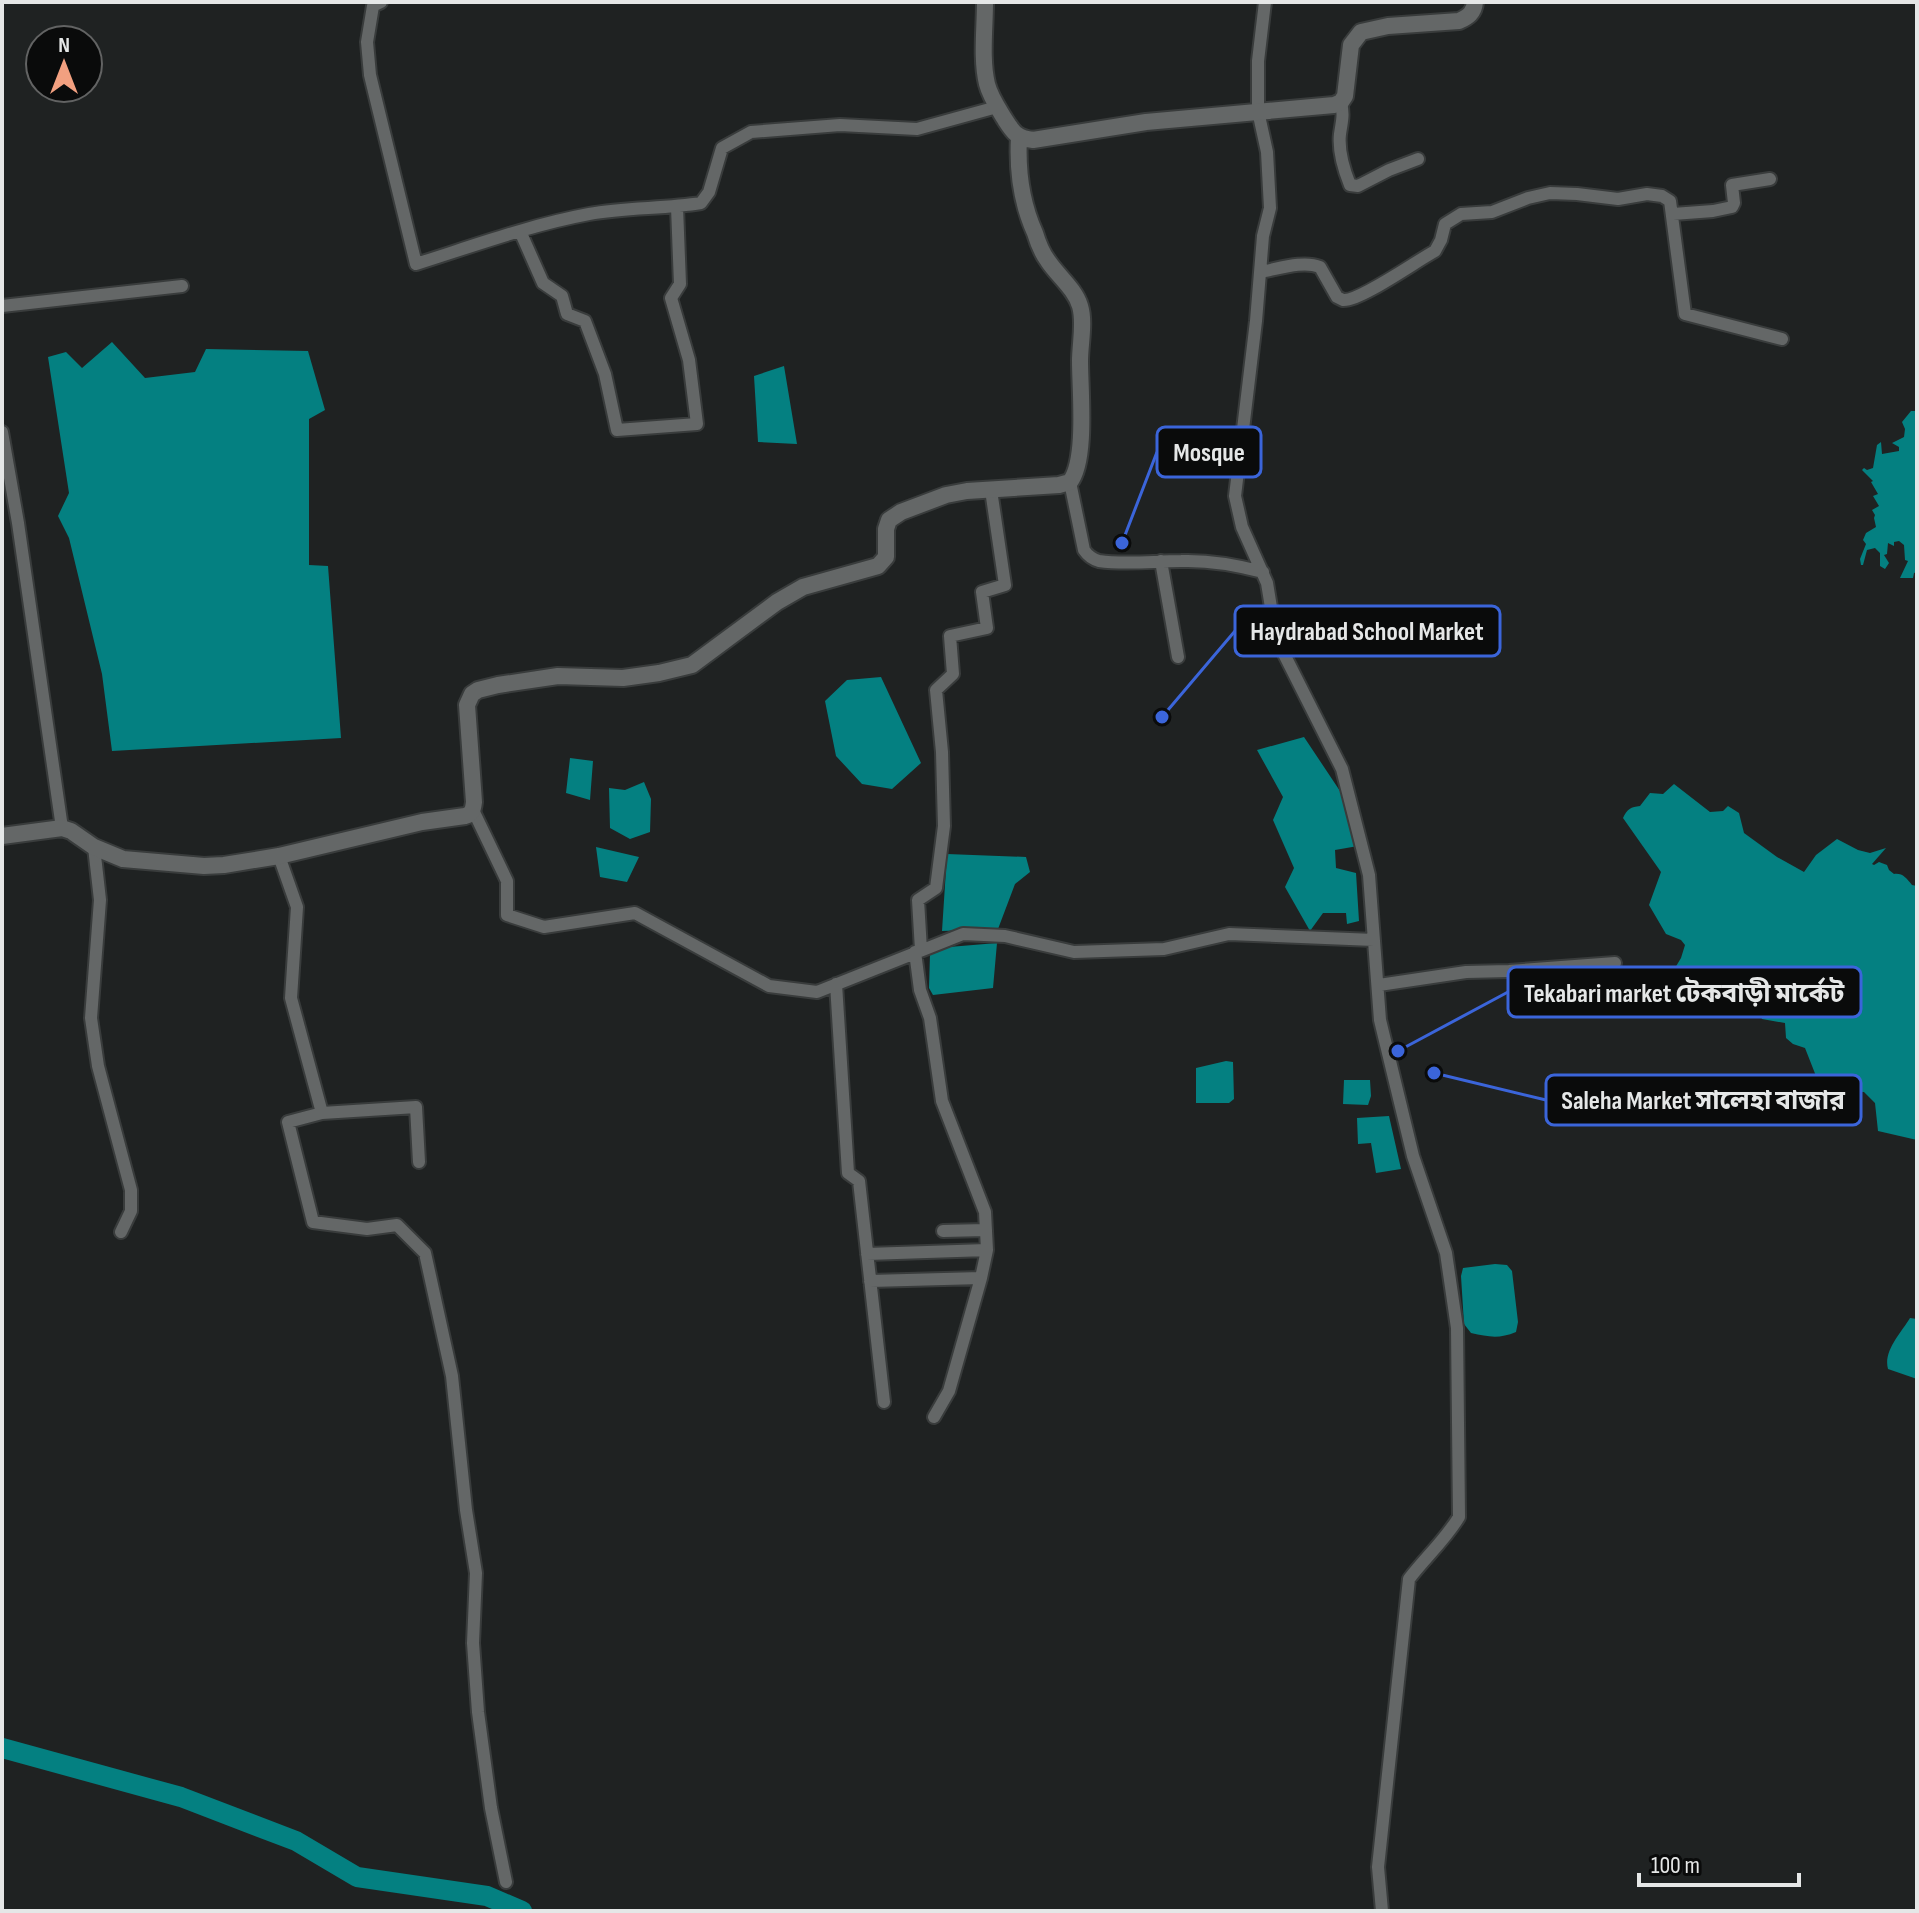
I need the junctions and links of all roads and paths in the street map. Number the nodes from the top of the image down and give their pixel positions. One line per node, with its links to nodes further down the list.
1 (381, 2): 13 (street)
2 (985, 2): 6 (street)
3 (1265, 2): 7 (street)
4 (1475, 2): 5 (street)
5 (1341, 102): 7 (street); 9 (street)
6 (997, 107): 8 (street); 11 (street)
7 (1258, 111): 8 (street); 14 (street)
8 (1019, 137): 19 (street)
9 (1418, 159)
10 (1770, 179): 12 (street)
11 (677, 207): 13 (street); 13 (street)
12 (1673, 214): 14 (street); 17 (street)
13 (520, 231)
14 (1260, 272): 22 (street)
15 (182, 286): 16 (street)
16 (2, 306)
17 (1782, 339)
18 (2, 432): 25 (street)
19 (1070, 482): 20 (street); 21 (street)
20 (991, 490): 24 (street); 30 (street)
21 (1161, 561): 22 (street); 23 (street)
22 (1263, 572): 29 (street)
23 (1178, 657)
24 (473, 810): 28 (street); 32 (street)
25 (62, 828): 26 (street); 27 (street)
26 (2, 836)
27 (94, 847): 28 (street); 38 (street)
28 (279, 856): 34 (street)
29 (1374, 940): 30 (street); 33 (street)
30 (918, 951): 32 (street); 36 (street)
31 (1615, 963): 33 (street)
32 (836, 984): 40 (street)
33 (1379, 985): 46 (street)
34 (322, 1113): 35 (street); 45 (street)
35 (419, 1162)
36 (986, 1230): 37 (street); 39 (street)
37 (943, 1231)
38 (121, 1232)
39 (987, 1250): 40 (street); 41 (street)
40 (867, 1254): 42 (street)
41 (981, 1278): 42 (street); 44 (street)
42 (870, 1281): 43 (street)
43 (884, 1402)
44 (934, 1417)
45 (506, 1882)
46 (1382, 1911)

